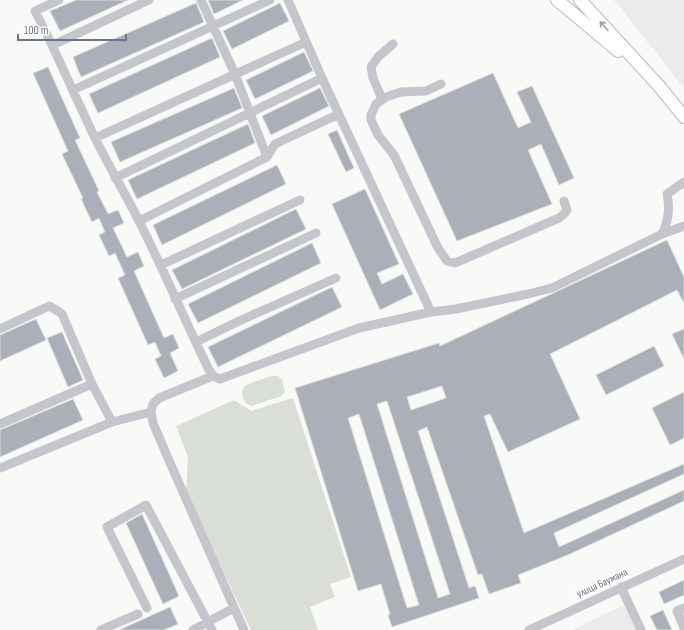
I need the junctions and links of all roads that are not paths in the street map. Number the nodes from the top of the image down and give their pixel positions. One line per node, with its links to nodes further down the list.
1 (59, 0): 11 (street)
2 (149, 0): 11 (street)
3 (201, 0): 8 (street)
4 (270, 0): 8 (street)
5 (288, 0): 9 (street)
6 (557, 0): 15 (main road)
7 (580, 0): 15 (main road, one-way to 7)
8 (213, 26): 12 (street); 16 (street)
9 (306, 42): 12 (street); 13 (street)
10 (393, 44): 17 (street)
11 (53, 45): 16 (street)
12 (235, 74): 18 (street); 21 (street)
13 (322, 78): 18 (street); 19 (street)
14 (441, 84): 17 (street)
15 (659, 86): 20 (main road)
16 (74, 90): 21 (street)
17 (382, 99): 26 (street)
18 (250, 113): 22 (street); 23 (street)
19 (339, 114): 22 (street); 34 (street)
20 (684, 117)
21 (95, 138): 23 (street)
22 (267, 158): 27 (street)
23 (115, 178): 27 (street)
24 (684, 182): 30 (street)
25 (300, 200): 31 (street)
26 (564, 201)
27 (139, 222): 31 (street)
28 (684, 226): 30 (street)
29 (316, 234): 33 (street)
30 (662, 234): 34 (street)
31 (160, 265): 33 (street)
32 (336, 278): 36 (street)
33 (176, 300): 36 (street)
34 (431, 312): 37 (street)
35 (0, 329): 38 (street)
36 (196, 342): 37 (street)
37 (213, 376): 39 (street)
38 (92, 384): 40 (street); 41 (street)
39 (151, 412): 40 (street); 46 (street)
40 (112, 422): 42 (street)
41 (0, 424)
42 (0, 468)
43 (684, 559): 44 (street, улица Баумана)
44 (621, 587): 54 (street, улица Баумана); 55 (street)
45 (147, 608): 49 (street)
46 (234, 608): 49 (street); 53 (street)
47 (684, 608): 50 (street)
48 (138, 614): 51 (street)
49 (210, 626): 52 (street)
50 (684, 628)
51 (101, 630)
52 (193, 630)
53 (244, 630)
54 (530, 630)
55 (641, 630)

